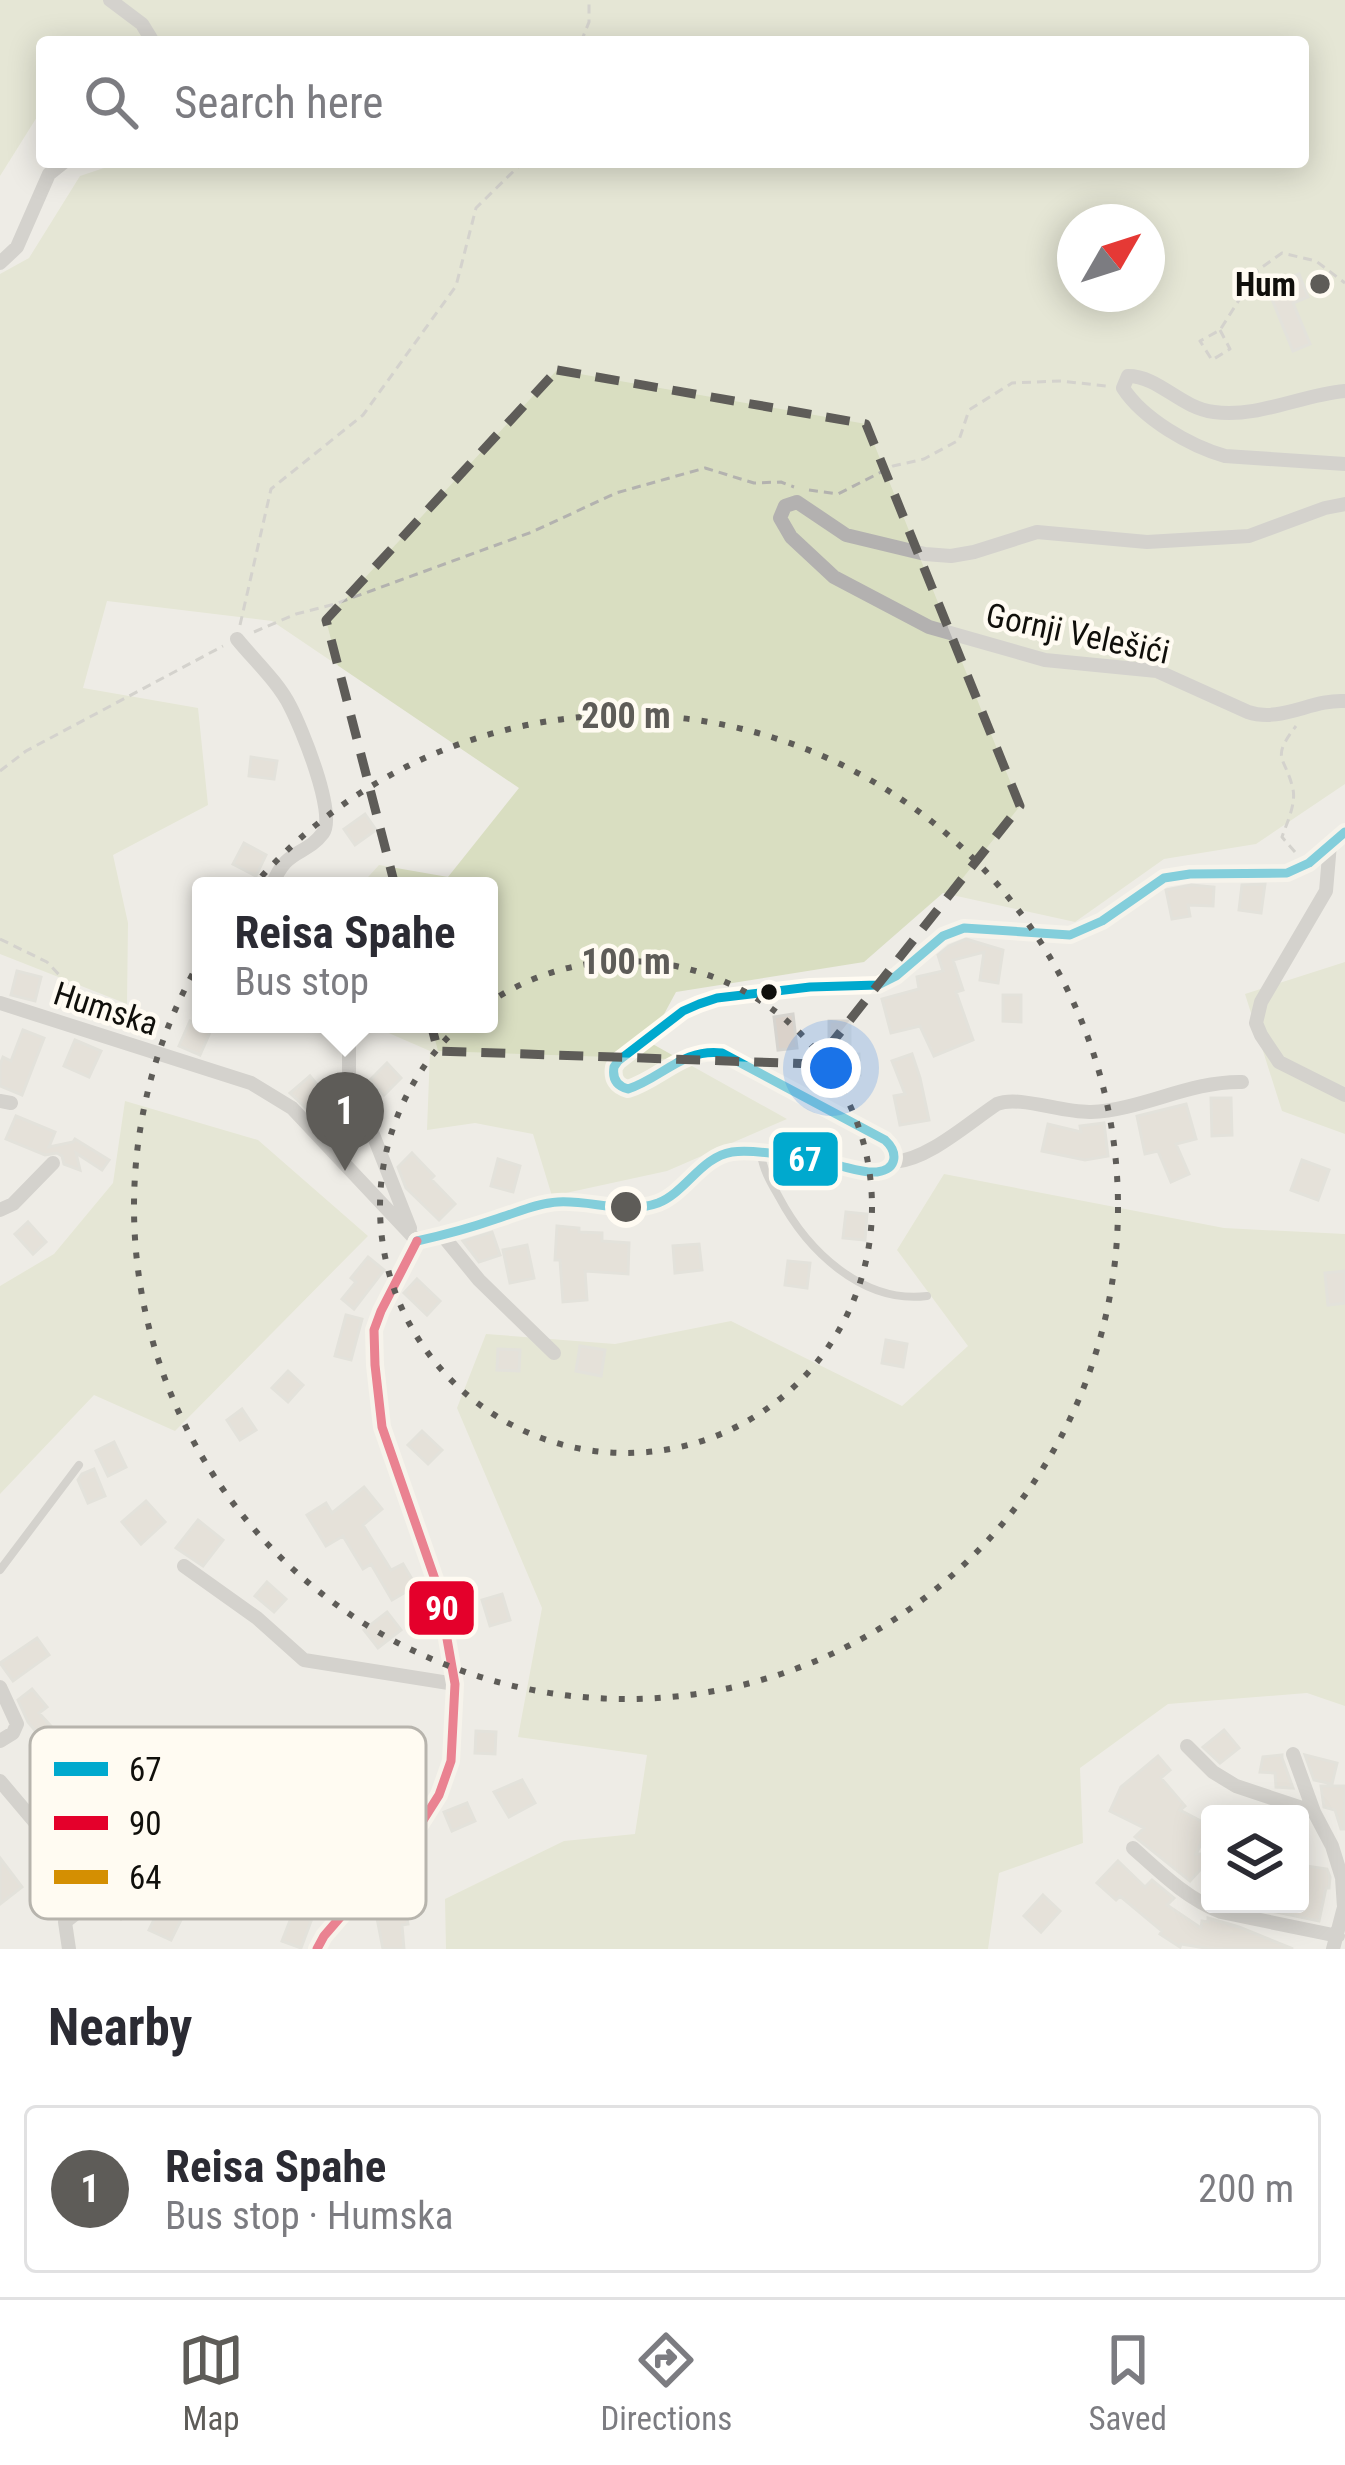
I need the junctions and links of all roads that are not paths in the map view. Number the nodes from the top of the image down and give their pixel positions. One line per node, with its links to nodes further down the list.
1 (110, 0): 2 (street)
2 (149, 36)
3 (57, 168): 4 (street)
4 (0, 263)
5 (1345, 391): 6 (street)
6 (1345, 464)
7 (1345, 504): 9 (street, Gornji Velešići)
8 (237, 639): 12 (street)
9 (1345, 701)
10 (1345, 832): 11 (street)
11 (1330, 844): 16 (street); 18 (street)
12 (276, 877)
13 (0, 1003): 22 (street, Humska)
14 (345, 1033): 22 (street)
15 (1242, 1082): 18 (street)
16 (1345, 1095)
17 (761, 1154): 18 (street); 21 (street); 23 (lane)
18 (894, 1162)
19 (53, 1163): 20 (street)
20 (0, 1210)
21 (443, 1236): 22 (street); 24 (street)
22 (415, 1239): 28 (street)
23 (927, 1296)
24 (554, 1353)
25 (79, 1465): 27 (lane)
26 (184, 1566): 28 (street)
27 (0, 1570)
28 (455, 1684): 35 (street)
29 (0, 1687): 30 (street)
30 (0, 1741)
31 (1187, 1746): 34 (street)
32 (1293, 1754): 34 (street)
33 (0, 1781): 36 (street)
34 (1314, 1812): 40 (street)
35 (426, 1816)
36 (30, 1817)
37 (1133, 1848): 40 (street)
38 (69, 1919): 41 (street)
39 (339, 1919): 42 (street)
40 (1336, 1943)
41 (69, 1949)
42 (317, 1949)

